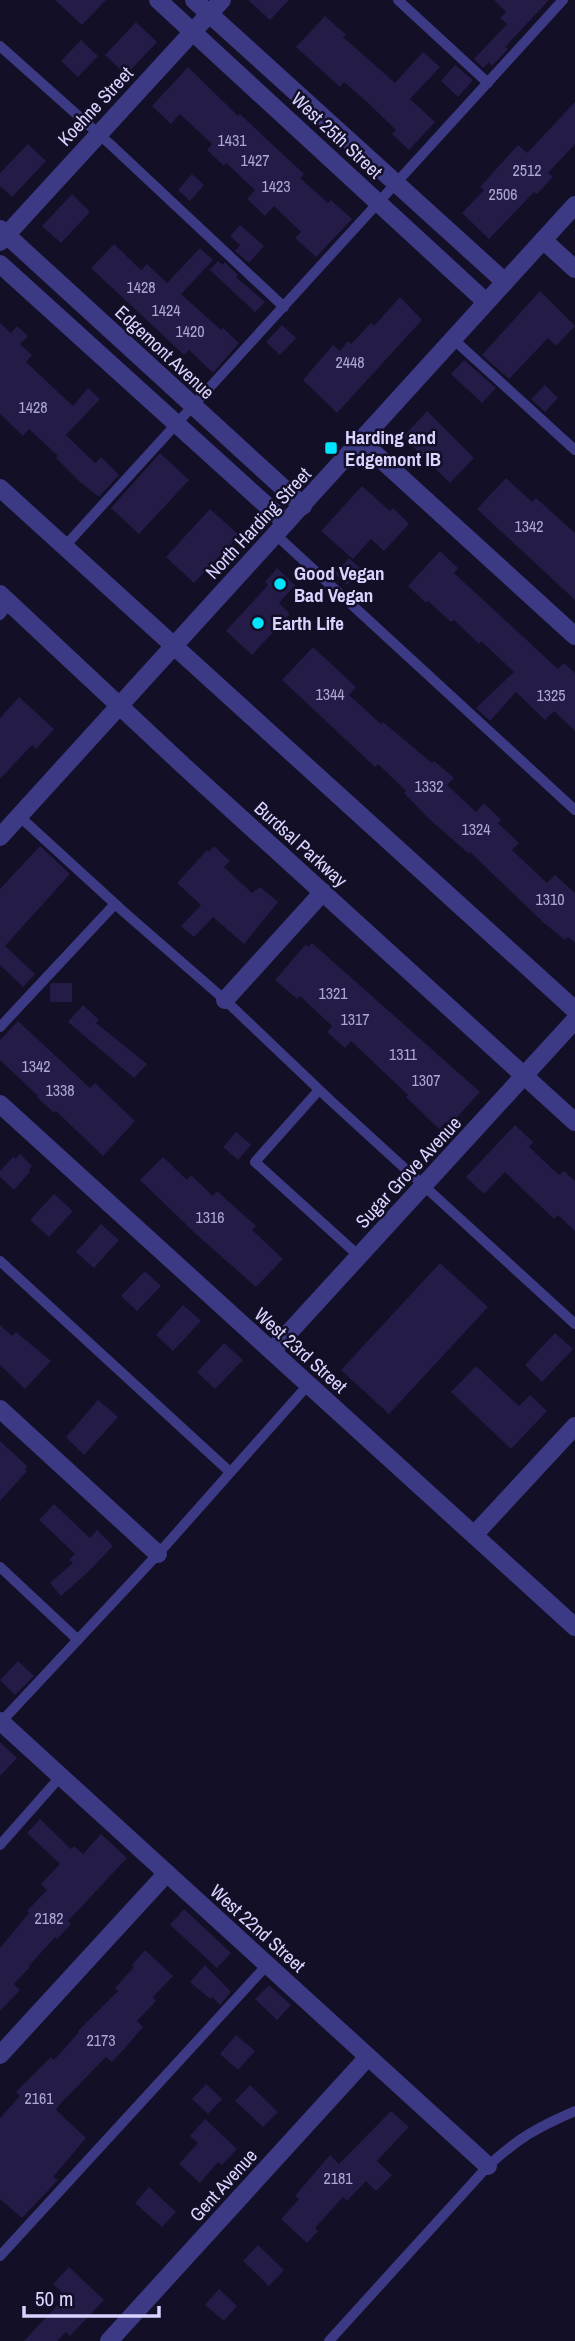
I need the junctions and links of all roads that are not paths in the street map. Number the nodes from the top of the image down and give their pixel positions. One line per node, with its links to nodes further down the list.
1 (158, 0): 7 (street, West 25th Street)
2 (194, 0): 6 (street, West 25th Street)
3 (222, 0): 6 (street, Koehne Street)
4 (397, 0): 9 (lane)
5 (563, 0): 9 (lane)
6 (209, 13): 7 (street, Koehne Street); 11 (street, West 25th Street)
7 (192, 32): 10 (street, Koehne Street); 12 (street, West 25th Street)
8 (0, 46): 10 (lane)
9 (488, 83): 11 (lane)
10 (98, 134): 14 (street, Koehne Street); 20 (lane)
11 (397, 184): 12 (lane); 18 (street, West 25th Street)
12 (379, 203): 19 (street, West 25th Street); 20 (lane)
13 (575, 205): 15 (street, North Harding Street)
14 (2, 235): 22 (street, Edgemont Avenue)
15 (543, 240): 17 (street); 18 (street, North Harding Street)
16 (0, 264): 23 (street)
17 (575, 269)
18 (505, 282): 19 (street, North Harding Street)
19 (486, 302): 21 (street, North Harding Street)
20 (284, 307): 22 (lane)
21 (453, 339): 24 (street, North Harding Street); 25 (lane)
22 (193, 406): 23 (lane); 27 (street, Edgemont Avenue)
23 (177, 425): 28 (street); 29 (lane)
24 (362, 442): 27 (street, North Harding Street); 31 (street)
25 (575, 450)
26 (0, 488): 29 (street)
27 (303, 506): 28 (street, North Harding Street)
28 (281, 529): 32 (street, North Harding Street); 34 (lane)
29 (65, 546): 32 (street)
30 (3, 604): 33 (street, Burdsal Parkway)
31 (575, 636)
32 (174, 645): 33 (street, North Harding Street); 40 (street)
33 (120, 705): 35 (street, North Harding Street); 37 (street, Burdsal Parkway)
34 (575, 810)
35 (19, 816): 36 (street, North Harding Street); 38 (lane)
36 (0, 837)
37 (323, 892): 39 (street); 43 (street, Burdsal Parkway)
38 (115, 904): 39 (lane); 42 (lane)
39 (225, 1000): 44 (lane)
40 (575, 1010)
41 (575, 1020): 43 (street, Sugar Grove Avenue)
42 (0, 1027)
43 (524, 1076): 46 (street, Burdsal Parkway); 47 (street, Sugar Grove Avenue)
44 (319, 1090): 47 (lane); 48 (lane)
45 (0, 1104): 51 (street, West 23rd Street)
46 (575, 1122)
47 (424, 1185): 48 (street, Sugar Grove Avenue); 50 (lane)
48 (359, 1256): 51 (street, Sugar Grove Avenue)
49 (0, 1261): 55 (lane)
50 (575, 1324)
51 (272, 1352): 52 (street, West 23rd Street)
52 (308, 1385): 55 (lane); 56 (street, West 23rd Street)
53 (0, 1409): 57 (street)
54 (575, 1426): 56 (street)
55 (230, 1472): 57 (lane)
56 (474, 1535): 59 (street, West 23rd Street)
57 (158, 1554): 60 (lane)
58 (0, 1567): 60 (lane)
59 (575, 1627)
60 (78, 1640): 61 (lane)
61 (1, 1721): 62 (street, West 22nd Street)
62 (61, 1776): 63 (lane); 64 (street, West 22nd Street)
63 (0, 1844)
64 (167, 1873): 65 (street, West 22nd Street); 66 (street)
65 (267, 1965): 67 (street, West 22nd Street); 70 (lane)
66 (0, 2054)
67 (368, 2057): 69 (street, West 22nd Street); 71 (street, Gent Avenue)
68 (575, 2111): 69 (lane)
69 (488, 2166): 72 (lane)
70 (0, 2256)
71 (109, 2341)
72 (329, 2341)

